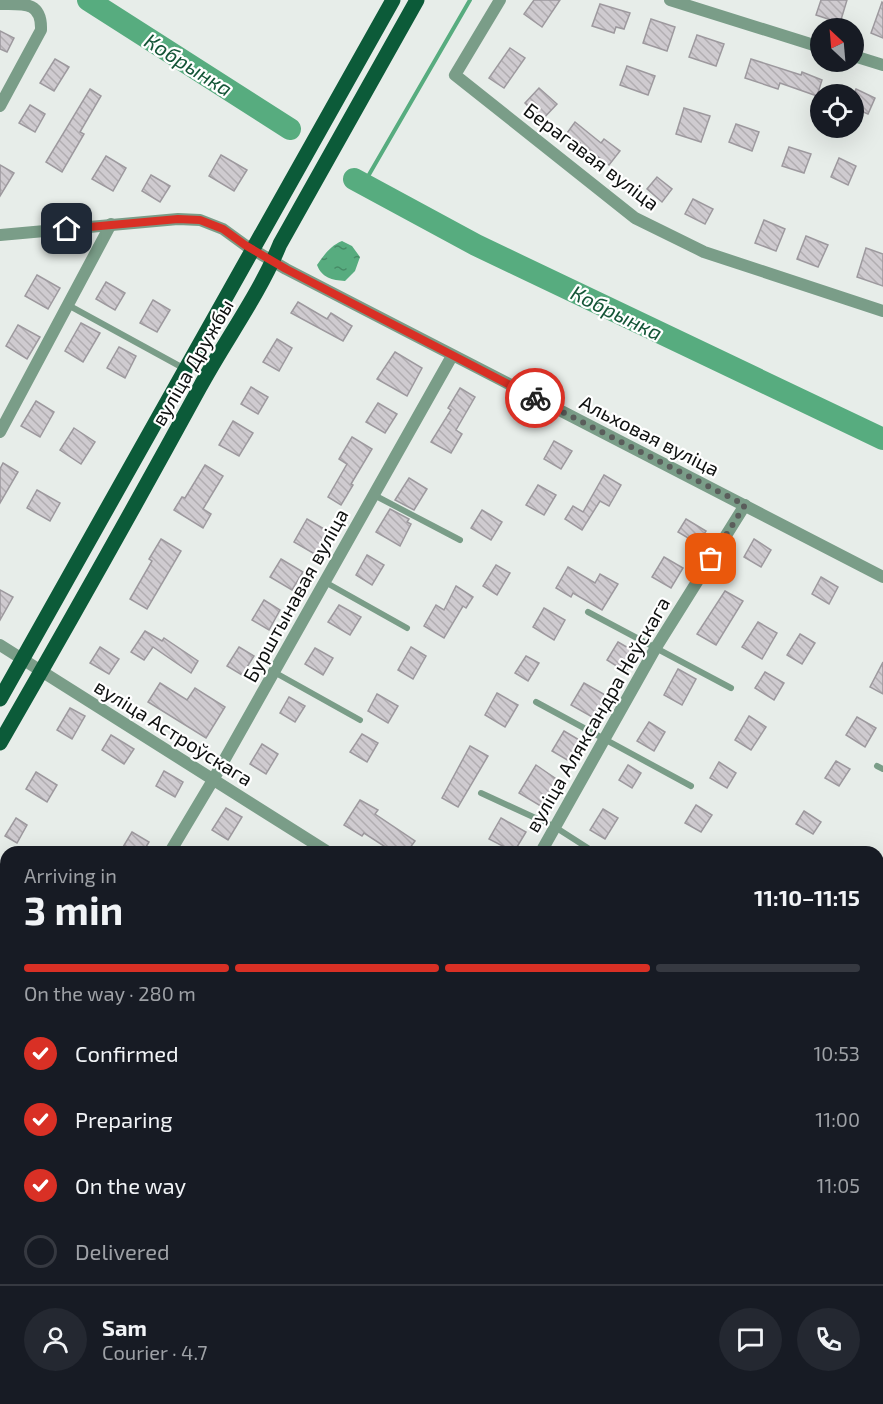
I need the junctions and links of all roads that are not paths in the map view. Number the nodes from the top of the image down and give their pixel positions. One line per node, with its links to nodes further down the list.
1 (393, 0): 12 (main road, вуліца Дружбы)
2 (417, 0): 16 (main road, вуліца Дружбы)
3 (500, 0): 18 (street, Берагавая вуліца)
4 (670, 0): 7 (street)
5 (709, 0): 7 (street)
6 (0, 4): 11 (street)
7 (703, 12): 8 (street)
8 (810, 44)
9 (864, 59): 10 (street)
10 (883, 65)
11 (0, 106)
12 (314, 141): 15 (main road, вуліца Дружбы); 16 (main road)
13 (111, 225): 14 (street, Альховая вуліца); 15 (street, Альховая вуліца); 17 (street)
14 (0, 235)
15 (253, 250): 16 (street, Альховая вуліца); 20 (main road, вуліца Дружбы); 21 (main road)
16 (273, 261): 19 (street, Альховая вуліца); 21 (main road, вуліца Дружбы)
17 (68, 305): 20 (lane); 22 (street)
18 (883, 311)
19 (452, 356): 23 (street, Бурштынавая вуліца); 24 (street, Альховая вуліца)
20 (185, 369): 25 (main road, вуліца Дружбы)
21 (202, 383): 34 (main road, вуліца Дружбы)
22 (0, 432)
23 (374, 495): 26 (lane); 28 (street, Бурштынавая вуліца)
24 (745, 505): 27 (street, Альховая вуліца); 32 (street, вуліца Аляксандра Неўскага)
25 (91, 538): 33 (main road, вуліца Дружбы); 34 (main road)
26 (460, 540)
27 (883, 577)
28 (324, 582): 30 (lane); 35 (street, Бурштынавая вуліца)
29 (588, 612): 32 (lane)
30 (407, 628)
31 (0, 645): 33 (street, вуліца Астроўскага)
32 (655, 649): 36 (lane); 41 (street, вуліца Аляксандра Неўскага)
33 (22, 658): 34 (street, вуліца Астроўскага); 37 (main road, вуліца Дружбы); 40 (main road)
34 (41, 671): 42 (main road, вуліца Дружбы); 43 (street, вуліца Астроўскага)
35 (274, 672): 39 (lane); 43 (street, Бурштынавая вуліца)
36 (731, 688)
37 (0, 699)
38 (536, 702): 41 (lane)
39 (360, 720)
40 (0, 727)
41 (604, 738): 44 (lane); 46 (street, вуліца Аляксандра Неўскага)
42 (0, 743)
43 (213, 780): 47 (street, Бурштынавая вуліца); 48 (street, вуліца Астроўскага)
44 (691, 786)
45 (481, 793): 46 (lane)
46 (555, 827): 49 (street, вуліца Аляксандра Неўскага); 50 (lane)
47 (174, 846)
48 (318, 846)
49 (544, 846)
50 (585, 846)

